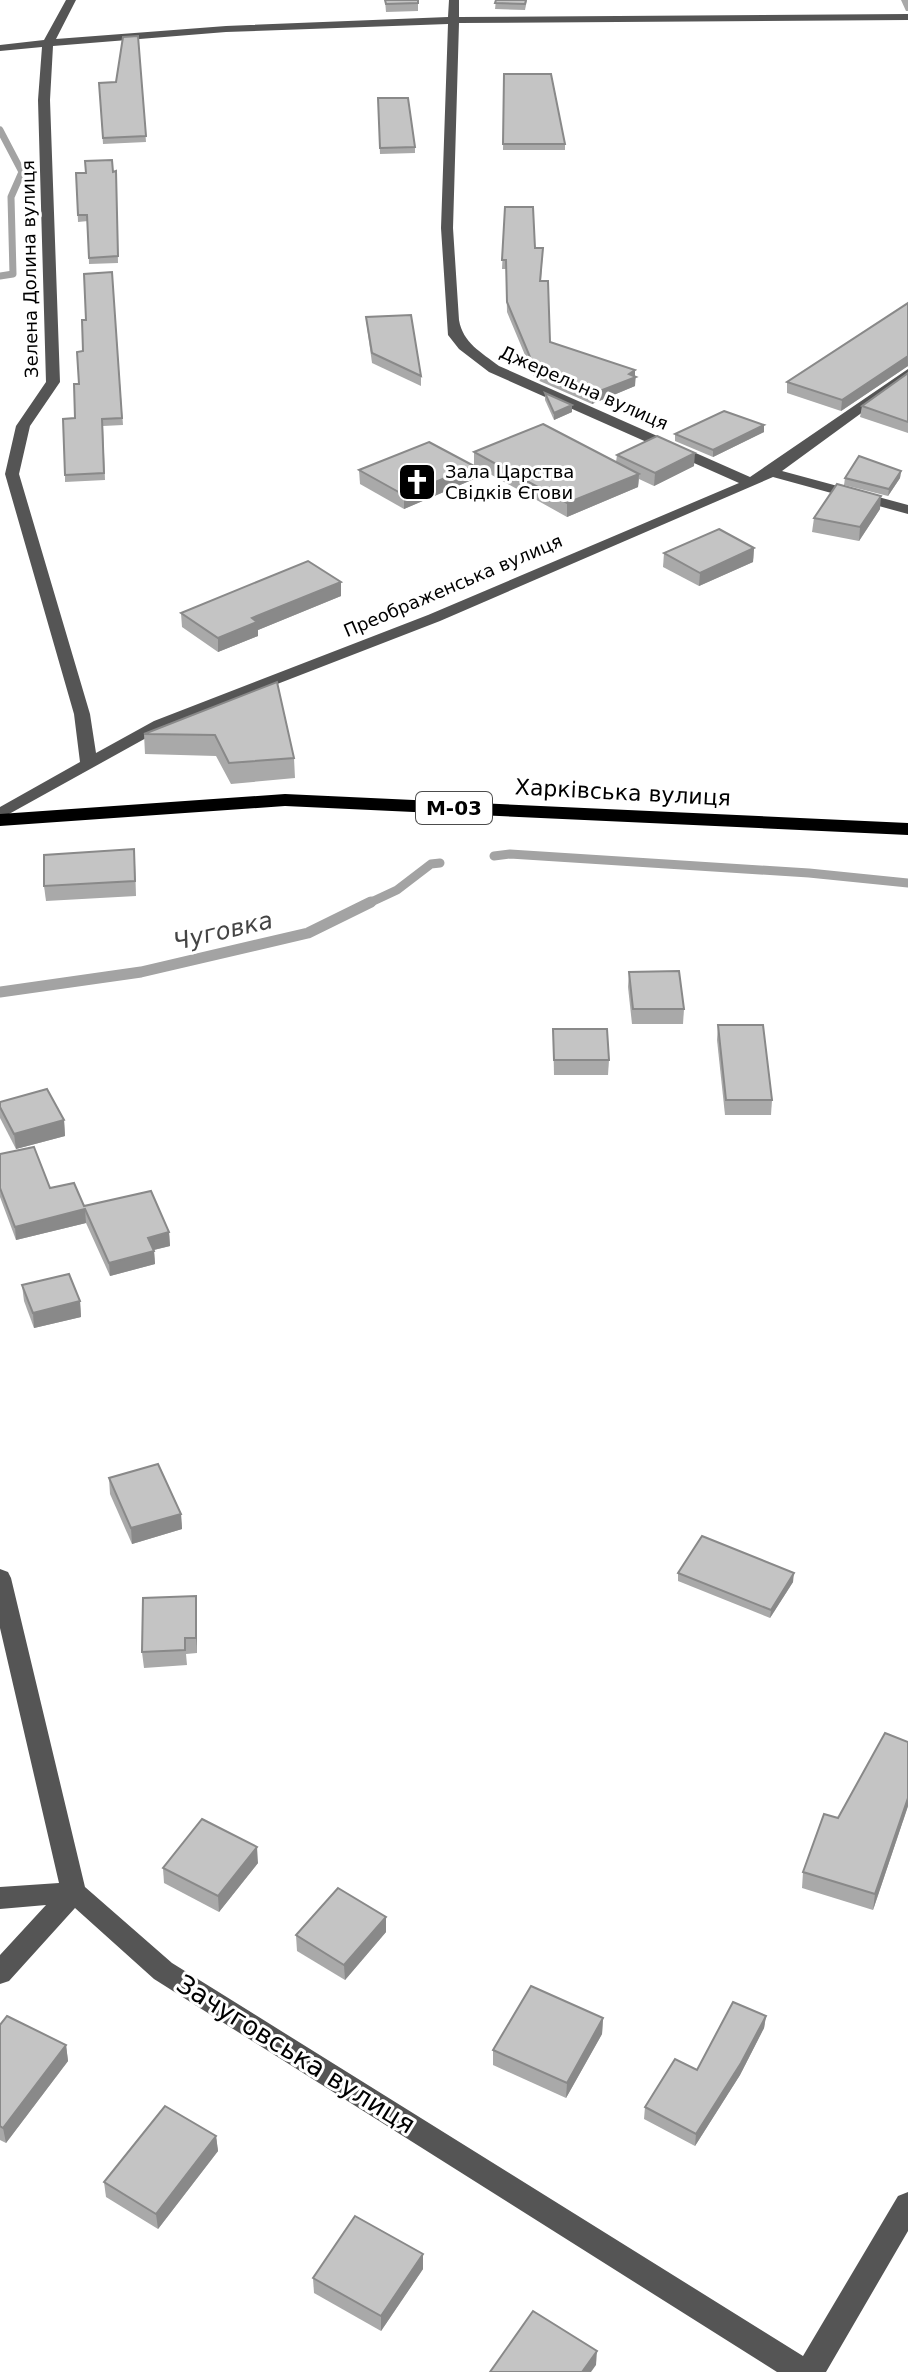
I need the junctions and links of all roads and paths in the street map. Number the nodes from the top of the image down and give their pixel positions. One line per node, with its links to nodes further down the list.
1 (71, 0): 5 (street, Зелена Долина вулиця)
2 (454, 0): 4 (street, Джерельна вулиця)
3 (908, 17): 4 (street)
4 (453, 19): 5 (street); 9 (street, Джерельна вулиця)
5 (48, 43): 6 (street); 11 (street, Зелена Долина вулиця)
6 (0, 48)
7 (908, 373): 8 (street, Преображенська вулиця)
8 (771, 472): 9 (street, Преображенська вулиця); 10 (street)
9 (751, 483): 11 (street, Преображенська вулиця)
10 (908, 510)
11 (89, 764): 12 (street, Преображенська вулиця)
12 (0, 817): 13 (highway, Харківська вулиця / М-03)
13 (908, 829)
14 (0, 1578): 15 (street)
15 (74, 1892): 16 (street); 17 (street); 19 (street, Зачуговська вулиця)
16 (0, 1898)
17 (0, 1973)
18 (908, 2205): 20 (street)
19 (803, 2372)
20 (810, 2372)

